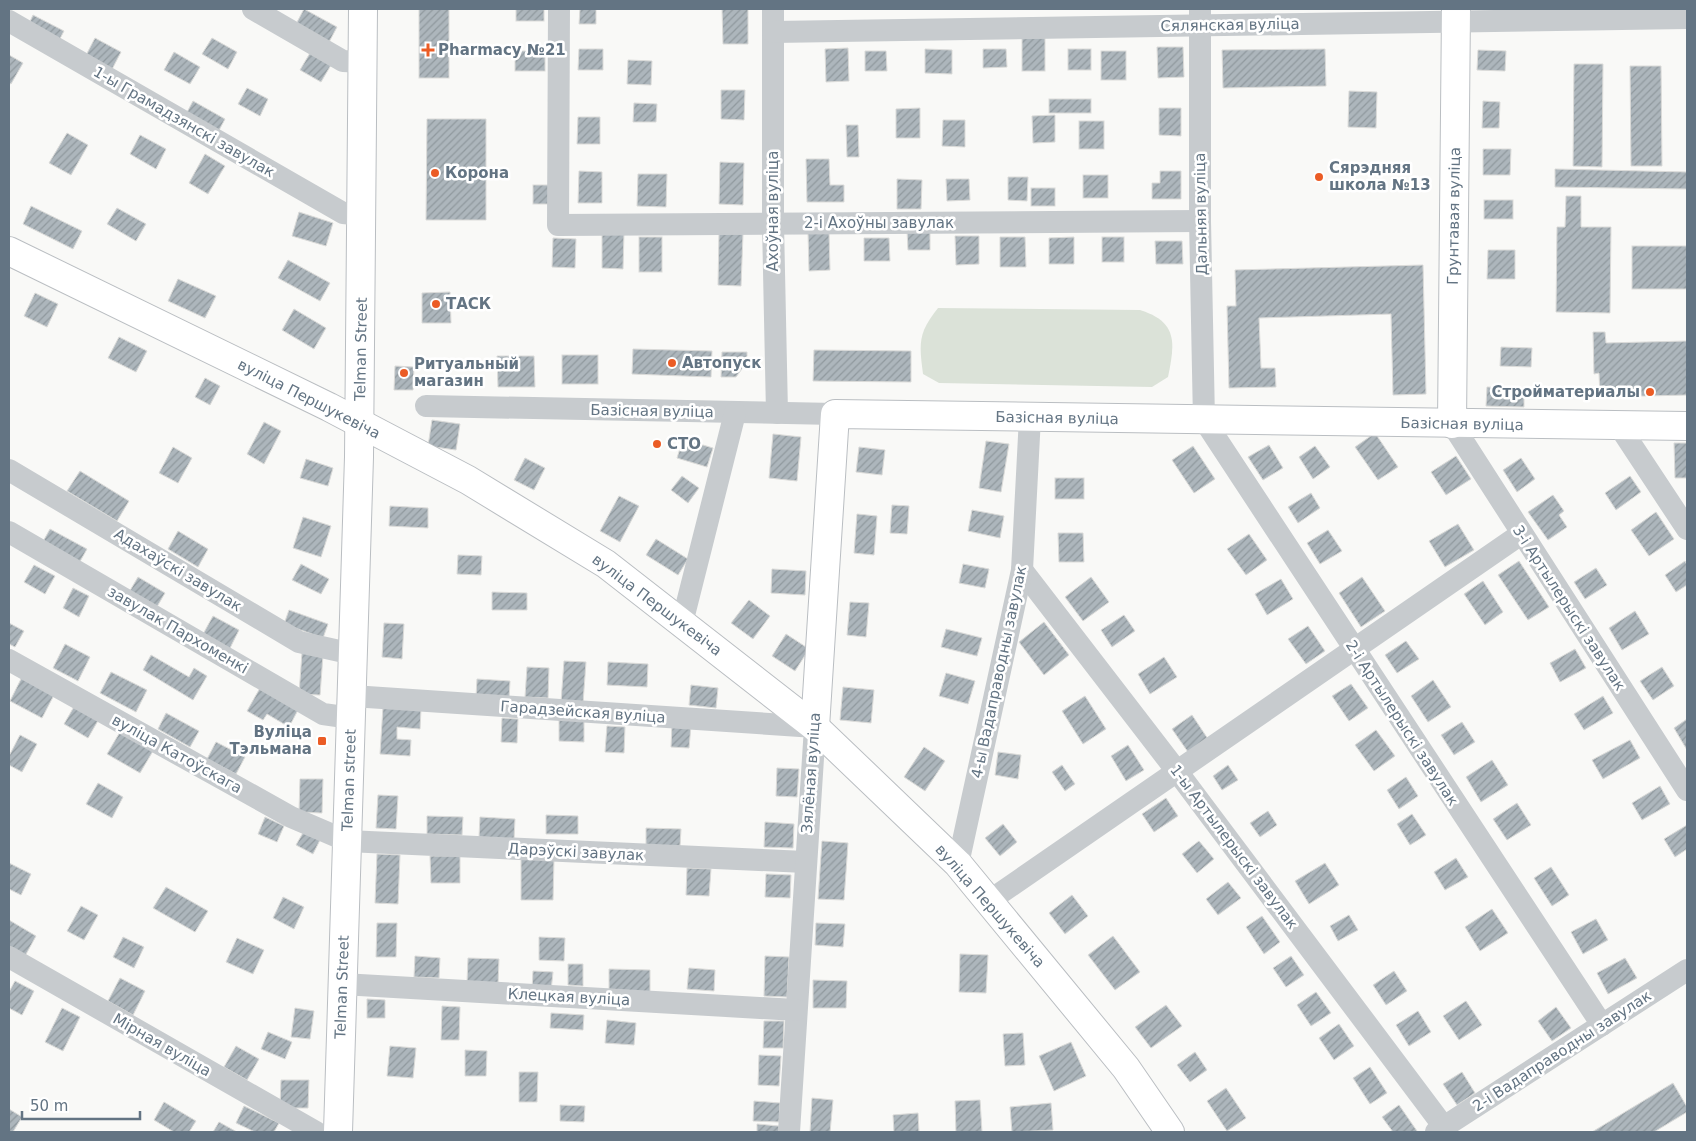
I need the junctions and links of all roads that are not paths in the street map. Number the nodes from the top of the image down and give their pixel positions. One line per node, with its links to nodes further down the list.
1 (253, 9): 11 (street)
2 (363, 9): 11 (main road, Telman Street)
3 (559, 9): 14 (street, 2-і Ахоўны завулак)
4 (773, 9): 10 (street, Ахоўная вуліца)
5 (1456, 14): 6 (street, Сялянская вуліца); 7 (street, Сялянская вуліца); 23 (main road, Грунтавая вуліца)
6 (1609, 14): 8 (street, Сялянская вуліца)
7 (1200, 17): 10 (street, Сялянская вуліца); 13 (street, Дальняя вуліца)
8 (1687, 18)
9 (9, 22): 12 (street, 1-ы Грамадзянскі завулак)
10 (773, 32): 14 (street, Ахоўная вуліца)
11 (363, 62): 12 (main road, Telman Street)
12 (363, 215): 22 (main road, Telman Street)
13 (1200, 222): 14 (street, 2-і Ахоўны завулак); 21 (street, Дальняя вуліца)
14 (772, 224): 18 (street, Ахоўная вуліца)
15 (9, 251): 22 (main road, вуліца Першукевіча)
16 (426, 406): 17 (street, Базісная вуліца)
17 (735, 413): 18 (street, Базісная вуліца); 31 (street)
18 (776, 413): 19 (street, Базісная вуліца)
19 (835, 414): 20 (main road, Базісная вуліца); 36 (main road, Зялёная вуліца)
20 (1030, 417): 21 (main road, Базісная вуліца); 30 (street, 4-ы Вадаправодны завулак)
21 (1204, 420): 23 (main road, Базісная вуліца); 32 (street, 2-і Артылерыскі завулак)
22 (360, 424): 31 (main road, вуліца Першукевіча); 33 (main road, Telman Street)
23 (1452, 424): 24 (main road, Базісная вуліца); 29 (street, 3-і Артылерыскі завулак)
24 (1619, 426): 25 (main road, Базісная вуліца); 27 (street)
25 (1687, 426)
26 (9, 470): 33 (street, Адахаўскі завулак)
27 (1687, 529)
28 (9, 532): 35 (street, завулак Пархоменкі)
29 (1521, 534): 32 (street); 38 (street, 3-і Артылерыскі завулак)
30 (1022, 570): 37 (street, 1-ы Артылерыскі завулак); 41 (street, 4-ы Вадаправодны завулак)
31 (682, 623): 36 (main road, вуліца Першукевіча)
32 (1353, 649): 37 (street); 47 (street, 2-і Артылерыскі завулак)
33 (353, 654): 35 (main road, Telman Street)
34 (9, 660): 39 (street, вуліца Катоўскага)
35 (352, 707): 36 (street, Гарадзейская вуліца); 39 (main road, Telman street)
36 (815, 728): 40 (street, Зялёная вуліца); 41 (main road, вуліца Першукевіча)
37 (1176, 770): 42 (street); 48 (street, 1-ы Артылерыскі завулак)
38 (1687, 790)
39 (347, 841): 40 (street, Дарэўскі завулак); 45 (main road, Telman Street)
40 (806, 862): 46 (street, Зялёная вуліца)
41 (958, 864): 42 (main road, вуліца Першукевіча)
42 (989, 901): 52 (main road, вуліца Першукевіча)
43 (9, 957): 49 (street, Мірная вуліца)
44 (1687, 970): 47 (street, 2-і Вадаправодны завулак)
45 (342, 984): 46 (street, Клецкая вуліца); 50 (main road, Telman Street)
46 (796, 1010): 51 (street, Зялёная вуліца)
47 (1602, 1025): 48 (street, 2-і Вадаправодны завулак)
48 (1440, 1130)
49 (316, 1132)
50 (338, 1132)
51 (789, 1132)
52 (1170, 1132)

